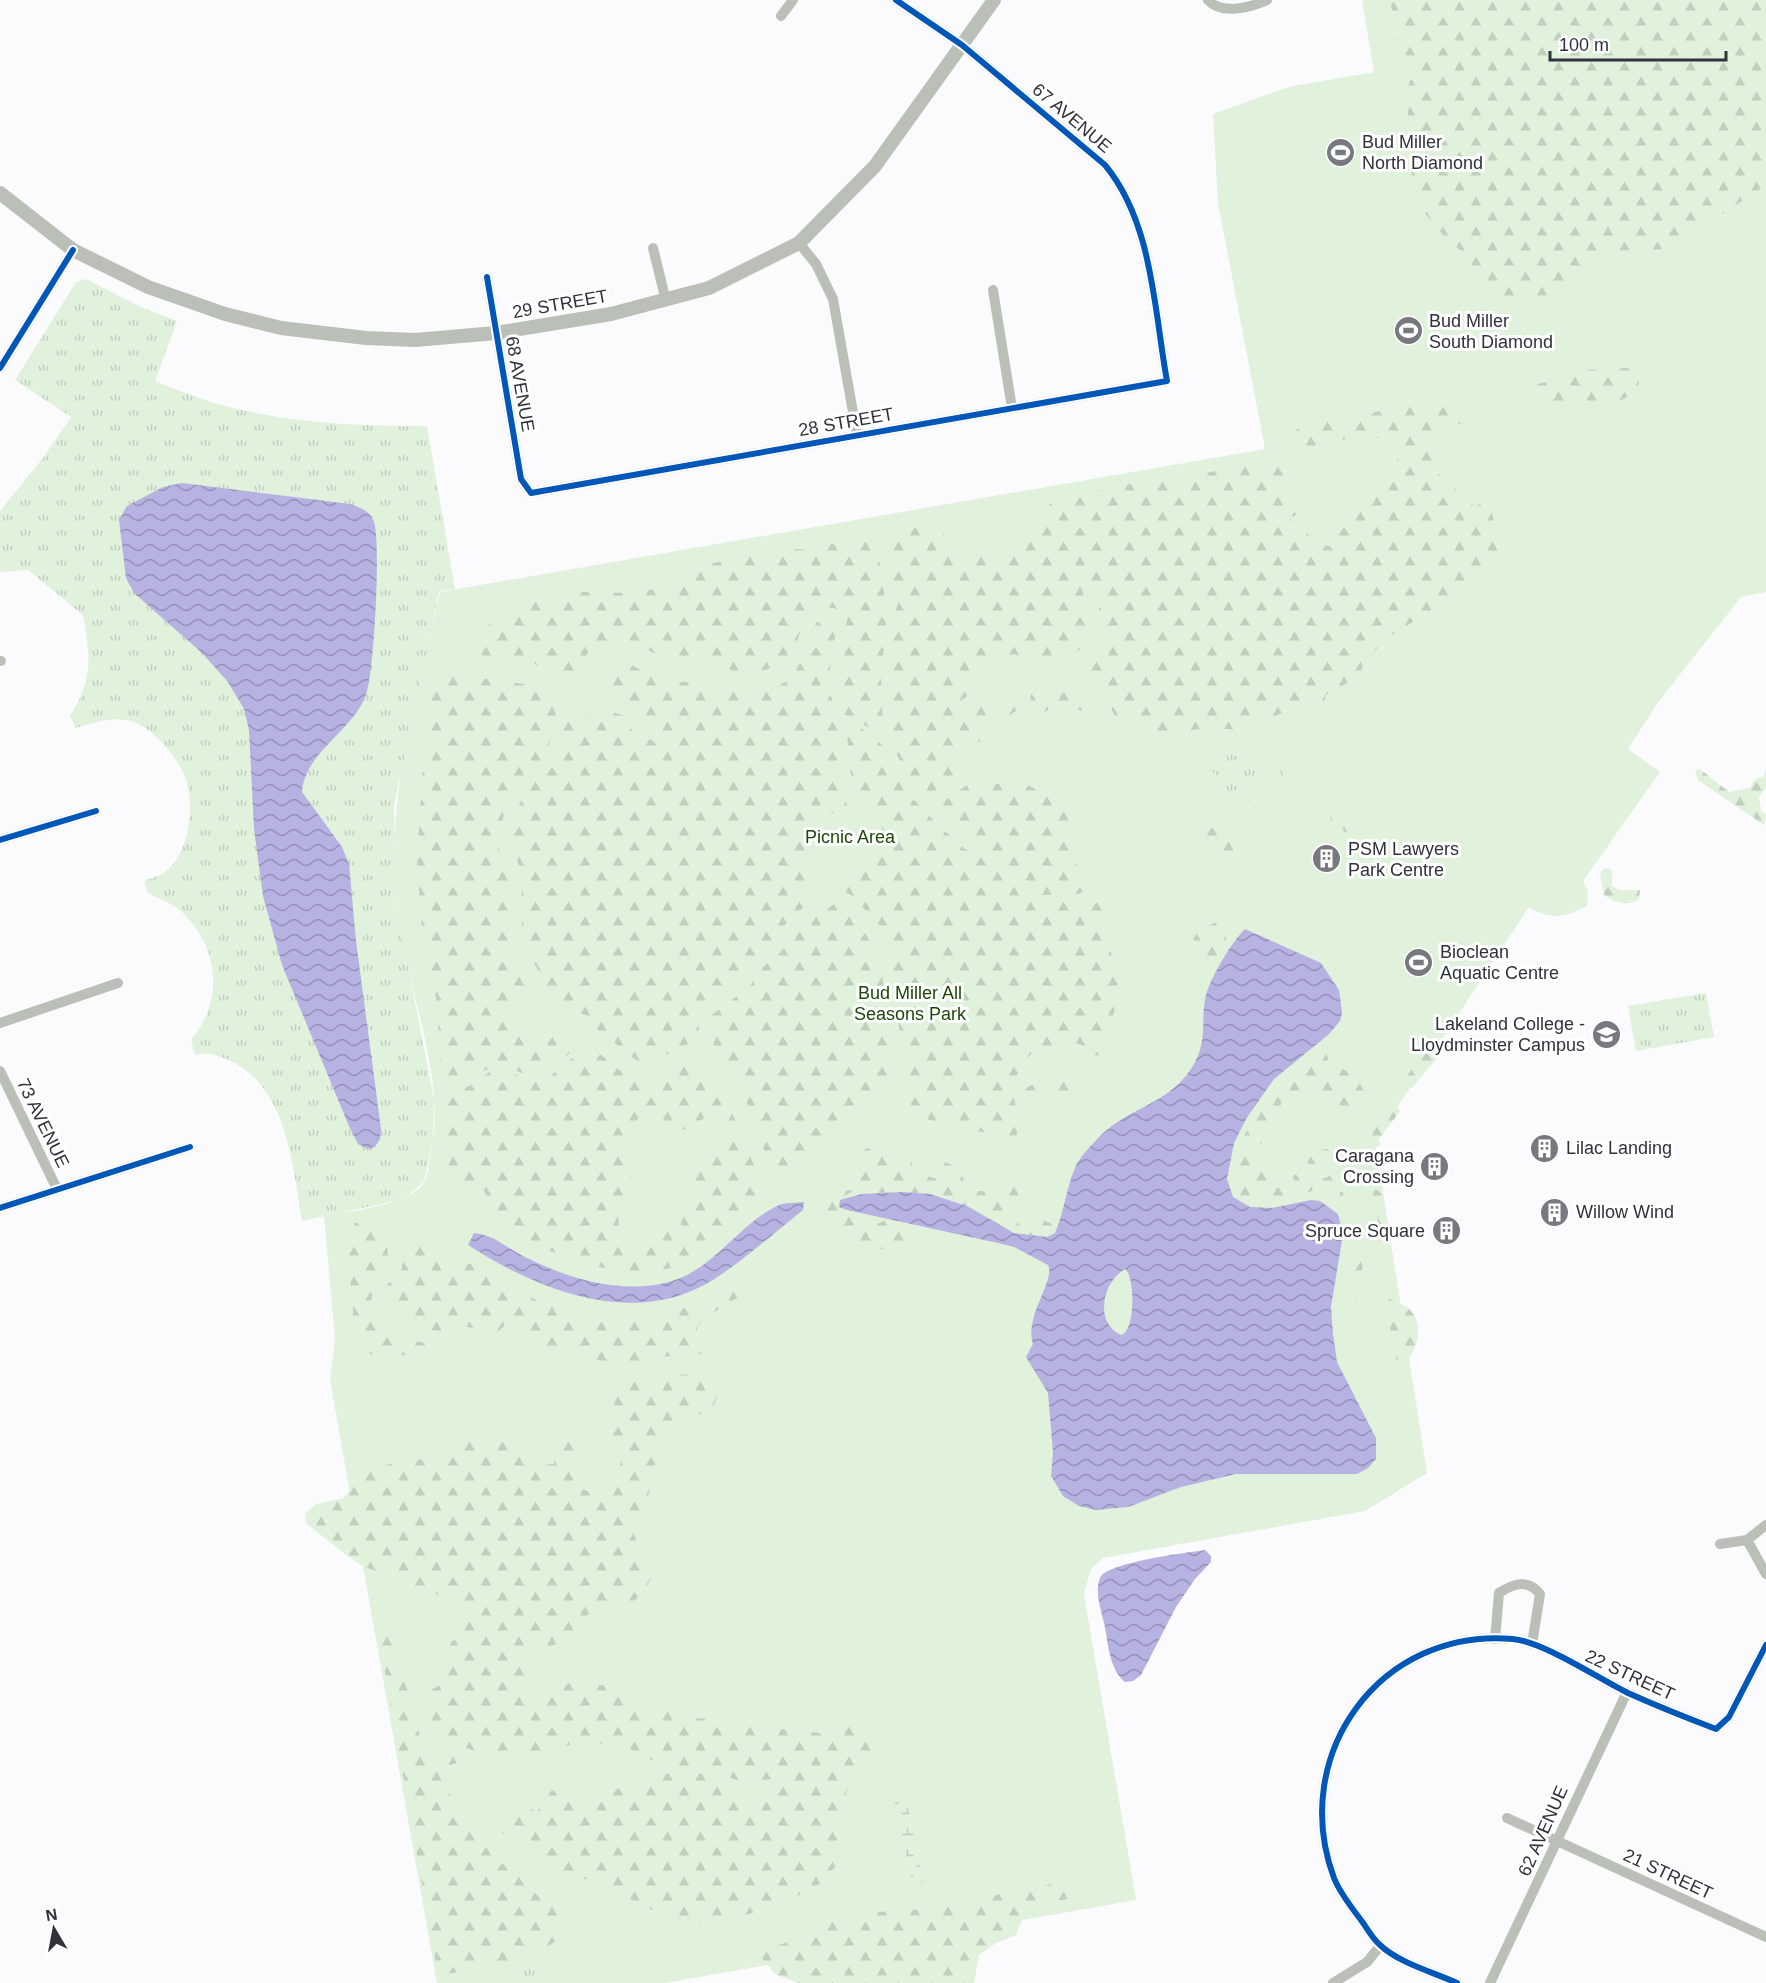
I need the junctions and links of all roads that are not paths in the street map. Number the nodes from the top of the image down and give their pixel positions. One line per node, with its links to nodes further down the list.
1 (793, 0): 6 (street)
2 (896, 0): 7 (street, 67 AVENUE)
3 (994, 0): 7 (street, 29 STREET)
4 (1208, 0): 5 (street)
5 (1267, 0)
6 (781, 16)
7 (962, 45): 9 (street, 29 STREET); 17 (street, 67 AVENUE)
8 (0, 193): 11 (street, 29 STREET)
9 (799, 243): 14 (street, 29 STREET); 19 (street)
10 (653, 248): 14 (street)
11 (73, 250): 15 (street, 29 STREET); 16 (street)
12 (487, 277): 15 (street, 68 AVENUE)
13 (993, 290): 18 (street)
14 (666, 301): 15 (street, 29 STREET)
15 (496, 333): 20 (street, 68 AVENUE)
16 (0, 368)
17 (1167, 381): 18 (street, 28 STREET)
18 (1012, 408): 19 (street, 28 STREET)
19 (857, 435): 20 (street, 28 STREET)
20 (531, 493)
21 (96, 811): 22 (street)
22 (0, 840)
23 (118, 983): 24 (street)
24 (0, 1023)
25 (0, 1071): 27 (street, 73 AVENUE)
26 (190, 1146): 27 (street)
27 (57, 1189): 28 (street)
28 (0, 1208)
29 (1766, 1525): 30 (street)
30 (1747, 1540): 31 (street); 32 (street)
31 (1720, 1544)
32 (1766, 1574)
33 (1495, 1639): 34 (street, 22 STREET); 34 (street); 40 (street, 22 STREET)
34 (1532, 1644): 36 (street, 22 STREET)
35 (1766, 1645): 36 (street, 22 STREET)
36 (1627, 1692): 38 (street, 62 AVENUE)
37 (1507, 1818): 38 (street, 21 STREET)
38 (1556, 1841): 39 (street, 21 STREET); 43 (street, 62 AVENUE)
39 (1766, 1938)
40 (1380, 1946): 41 (street); 42 (street)
41 (1333, 1983)
42 (1457, 1983)
43 (1490, 1983)

